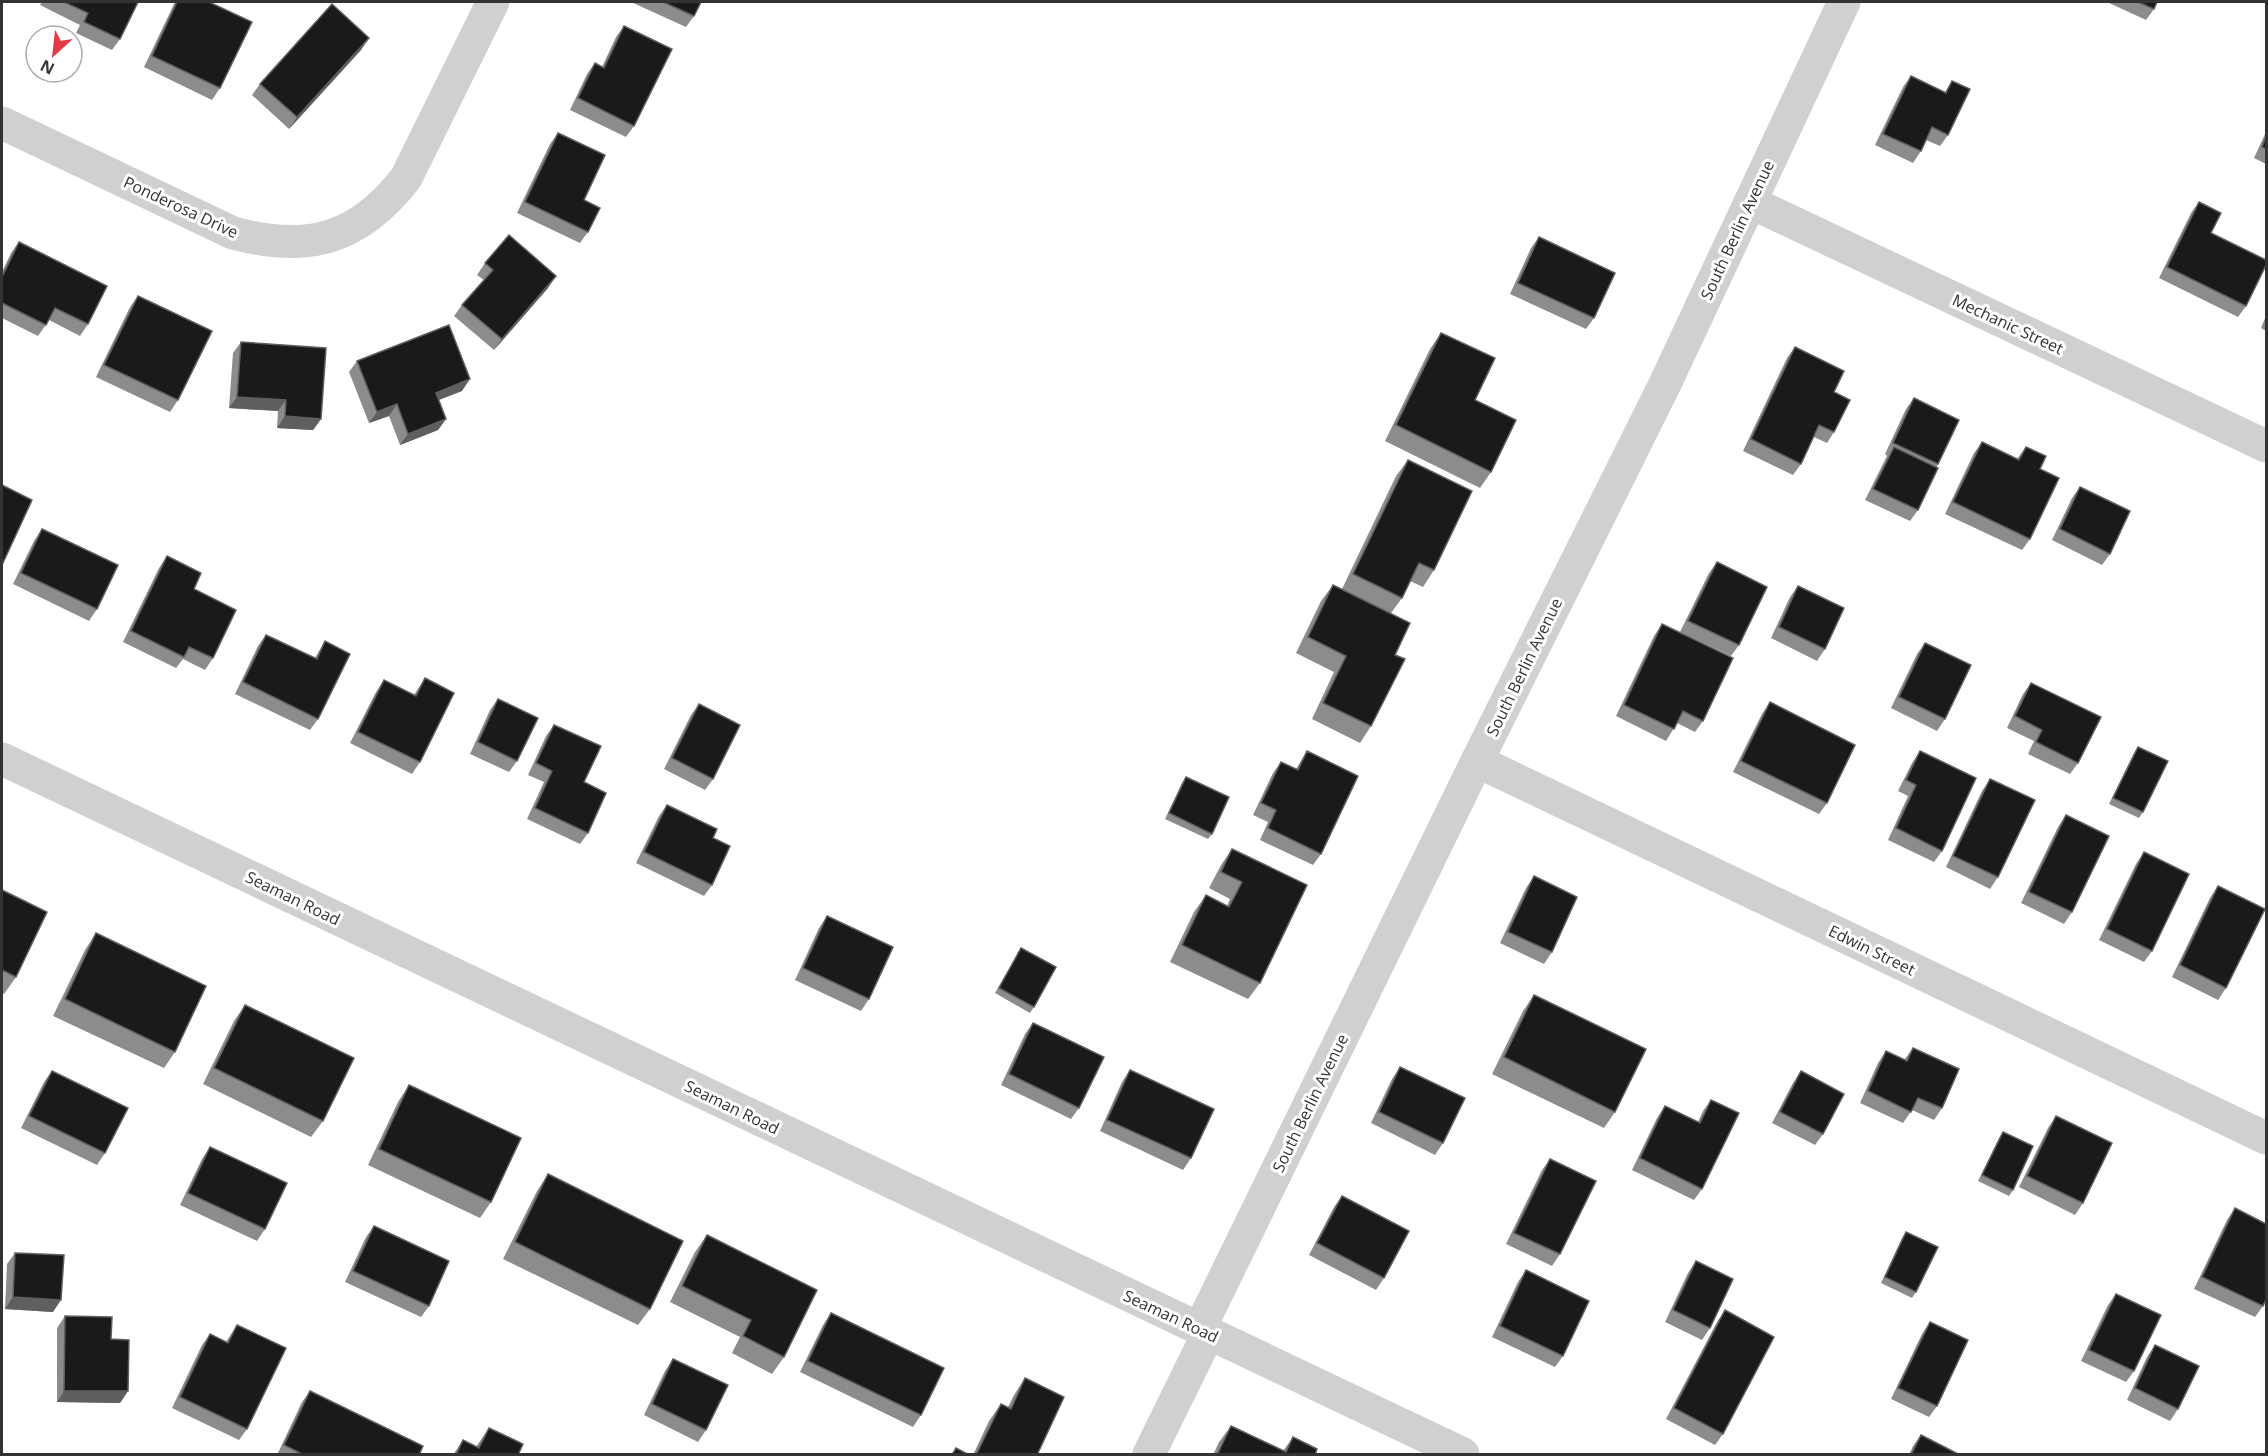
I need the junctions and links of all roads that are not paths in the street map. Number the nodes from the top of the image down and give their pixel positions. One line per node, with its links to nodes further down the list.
1 (493, 2): 3 (street, Ponderosa Drive)
2 (1844, 2): 4 (street, South Berlin Avenue)
3 (2, 123)
4 (1750, 202): 5 (street, Mechanic Street); 7 (street, South Berlin Avenue)
5 (2266, 446)
6 (2, 759): 9 (street, Seaman Road)
7 (1477, 761): 8 (street, Edwin Street); 9 (street, South Berlin Avenue)
8 (2266, 1138)
9 (1203, 1332): 10 (street, South Berlin Avenue); 11 (street, Seaman Road)
10 (1149, 1455)
11 (1463, 1455)

